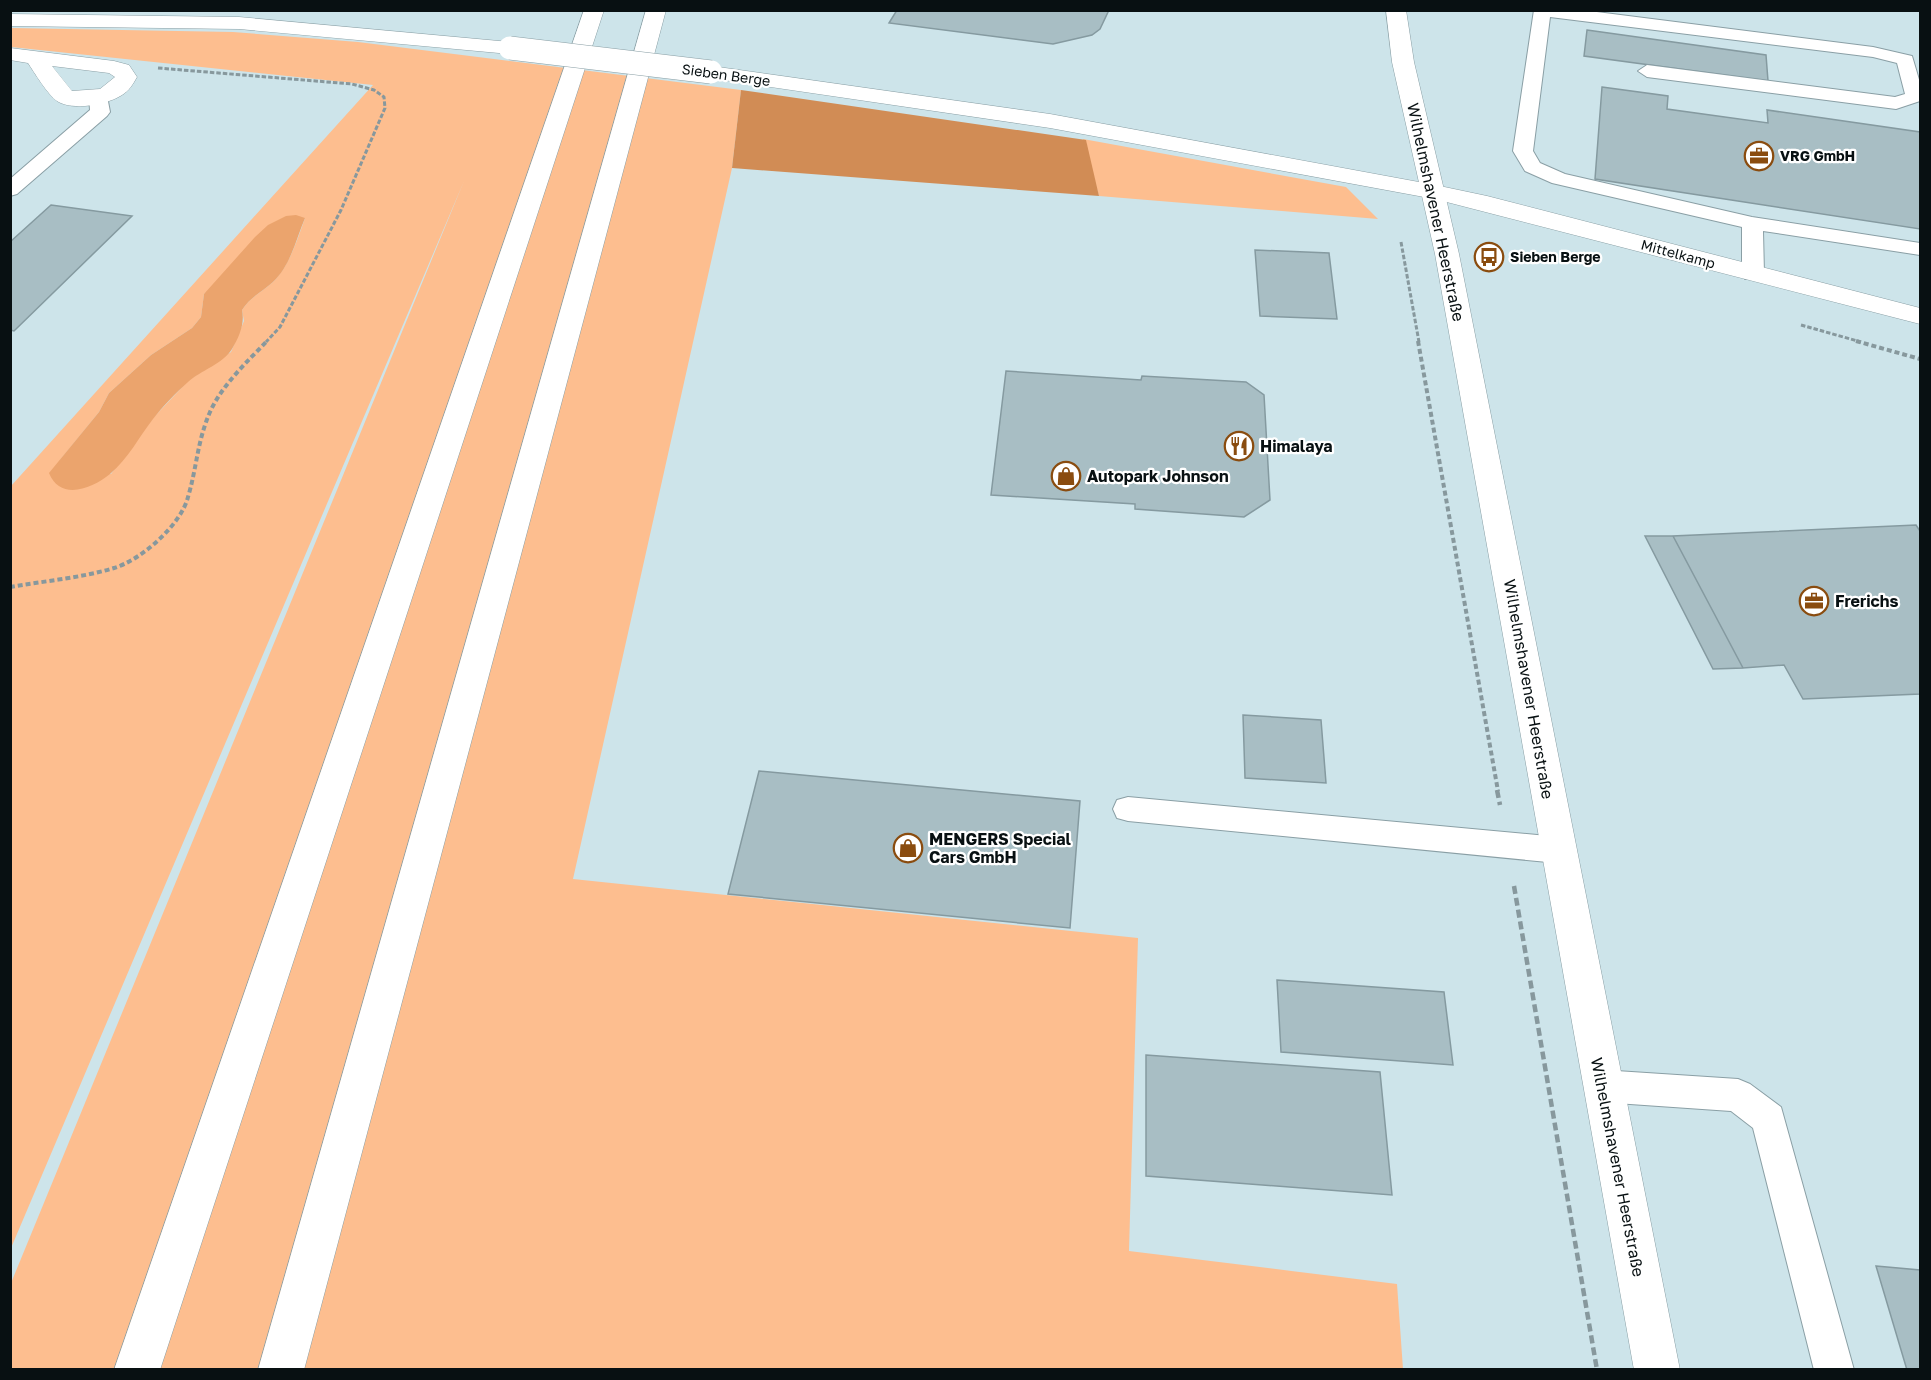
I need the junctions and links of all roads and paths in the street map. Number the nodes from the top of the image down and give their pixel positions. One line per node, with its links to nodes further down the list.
1 (594, 10): 22 (main road)
2 (656, 10): 23 (main road)
3 (1396, 10): 12 (main road, Wilhelmshavener Heerstraße)
4 (10, 20): 10 (main road, Sieben Berge, bridge)
5 (10, 54): 6 (main road)
6 (35, 58): 8 (main road); 9 (main road)
7 (1647, 71): 13 (lane)
8 (125, 73): 9 (main road); 17 (path)
9 (98, 96): 11 (lane)
10 (1366, 179): 12 (main road, Sieben Berge); 19 (path)
11 (10, 190)
12 (1435, 192): 15 (main road, Mittelkamp); 20 (main road, Wilhelmshavener Heerstraße)
13 (1752, 223): 14 (lane); 15 (lane)
14 (1920, 249)
15 (1753, 274): 16 (main road, Mittelkamp)
16 (1920, 316)
17 (10, 587)
18 (1128, 809): 19 (lane)
19 (1506, 845): 20 (lane); 24 (path)
20 (1558, 850): 21 (main road, Wilhelmshavener Heerstraße)
21 (1602, 1086): 25 (main road, Wilhelmshavener Heerstraße); 26 (lane)
22 (137, 1370)
23 (281, 1370)
24 (1597, 1370)
25 (1657, 1370)
26 (1834, 1370)

